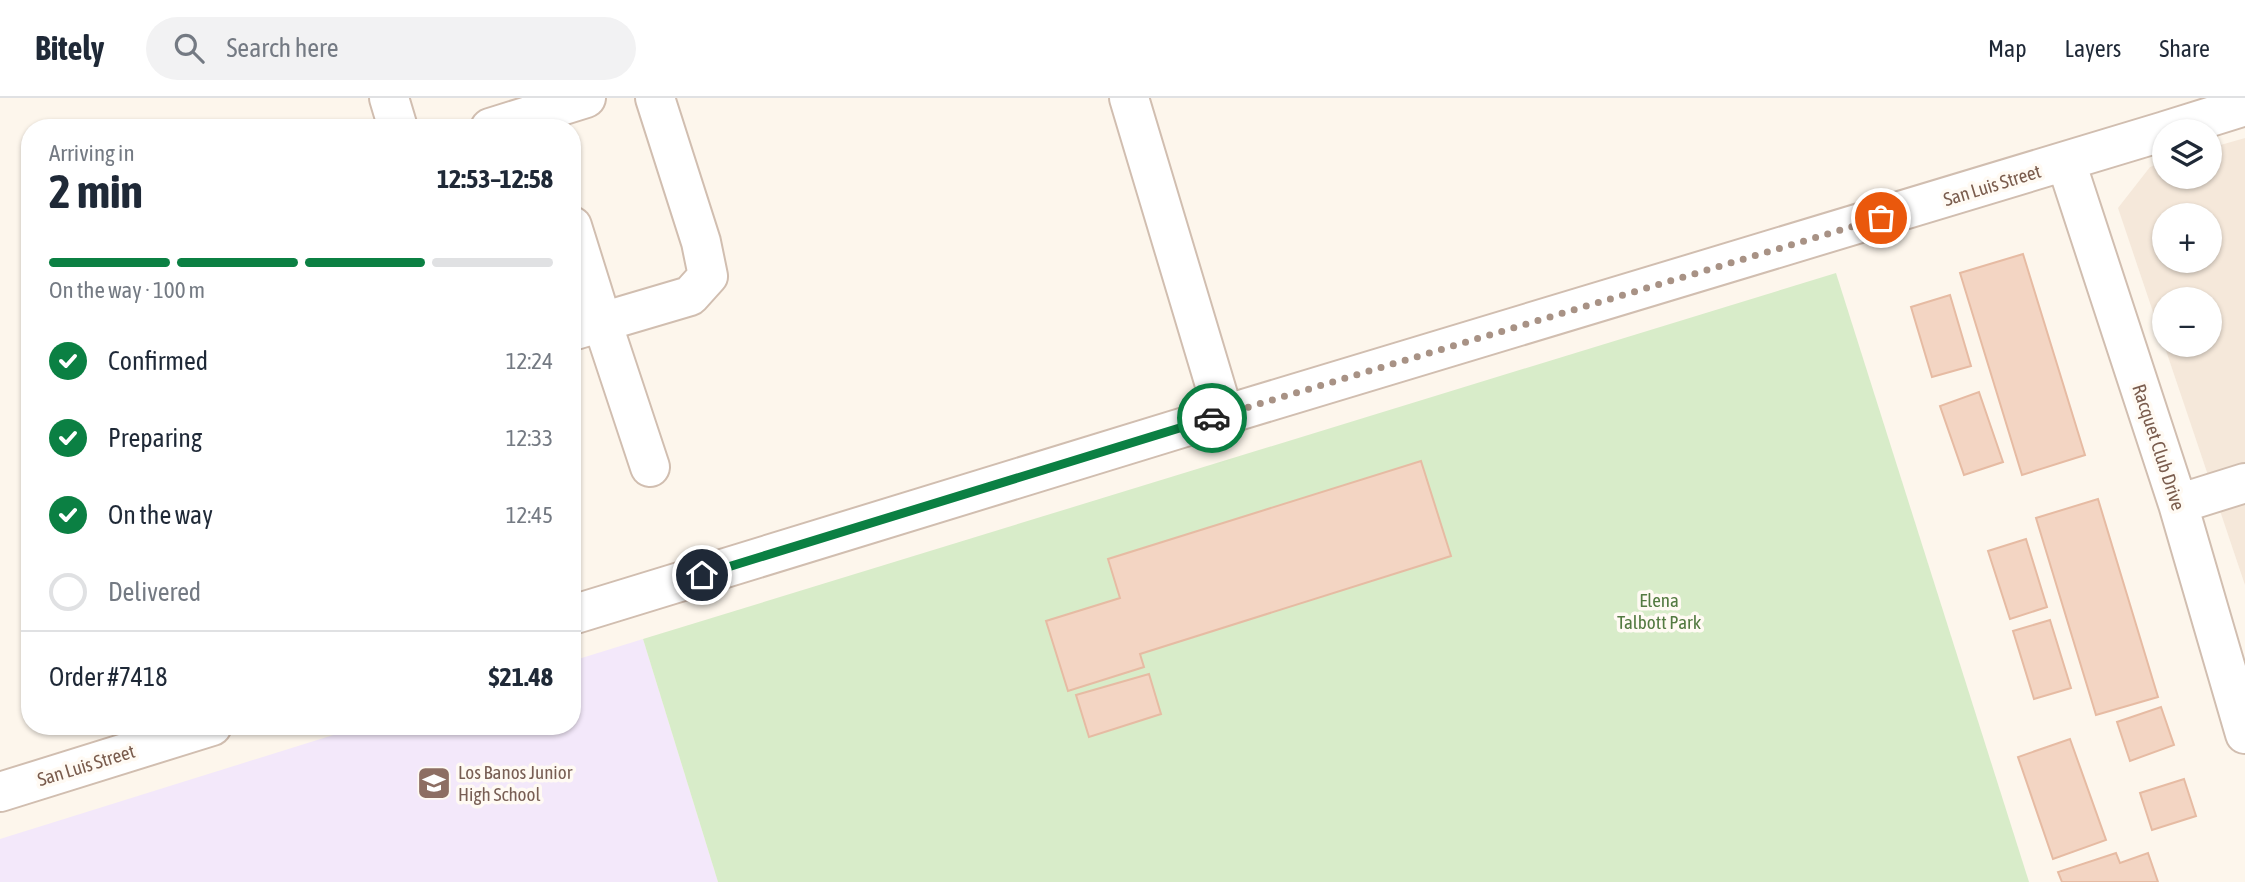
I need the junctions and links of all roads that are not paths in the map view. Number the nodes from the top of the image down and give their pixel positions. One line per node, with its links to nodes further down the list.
1 (389, 98): 6 (street)
2 (586, 98): 7 (street)
3 (654, 98): 12 (street)
4 (1129, 98): 13 (street)
5 (2245, 106): 8 (street, San Luis Street)
6 (395, 119)
7 (541, 119)
8 (2203, 119)
9 (2152, 135): 10 (street, San Luis Street)
10 (2066, 162): 13 (street, San Luis Street); 16 (street, Racquet Club Drive)
11 (581, 286): 12 (street)
12 (587, 326): 14 (street)
13 (1224, 415): 17 (street, San Luis Street)
14 (650, 467)
15 (2245, 483): 16 (street)
16 (2178, 504): 18 (street, Racquet Club Drive)
17 (581, 612)
18 (2245, 734)
19 (183, 735): 20 (street, San Luis Street)
20 (0, 792)

